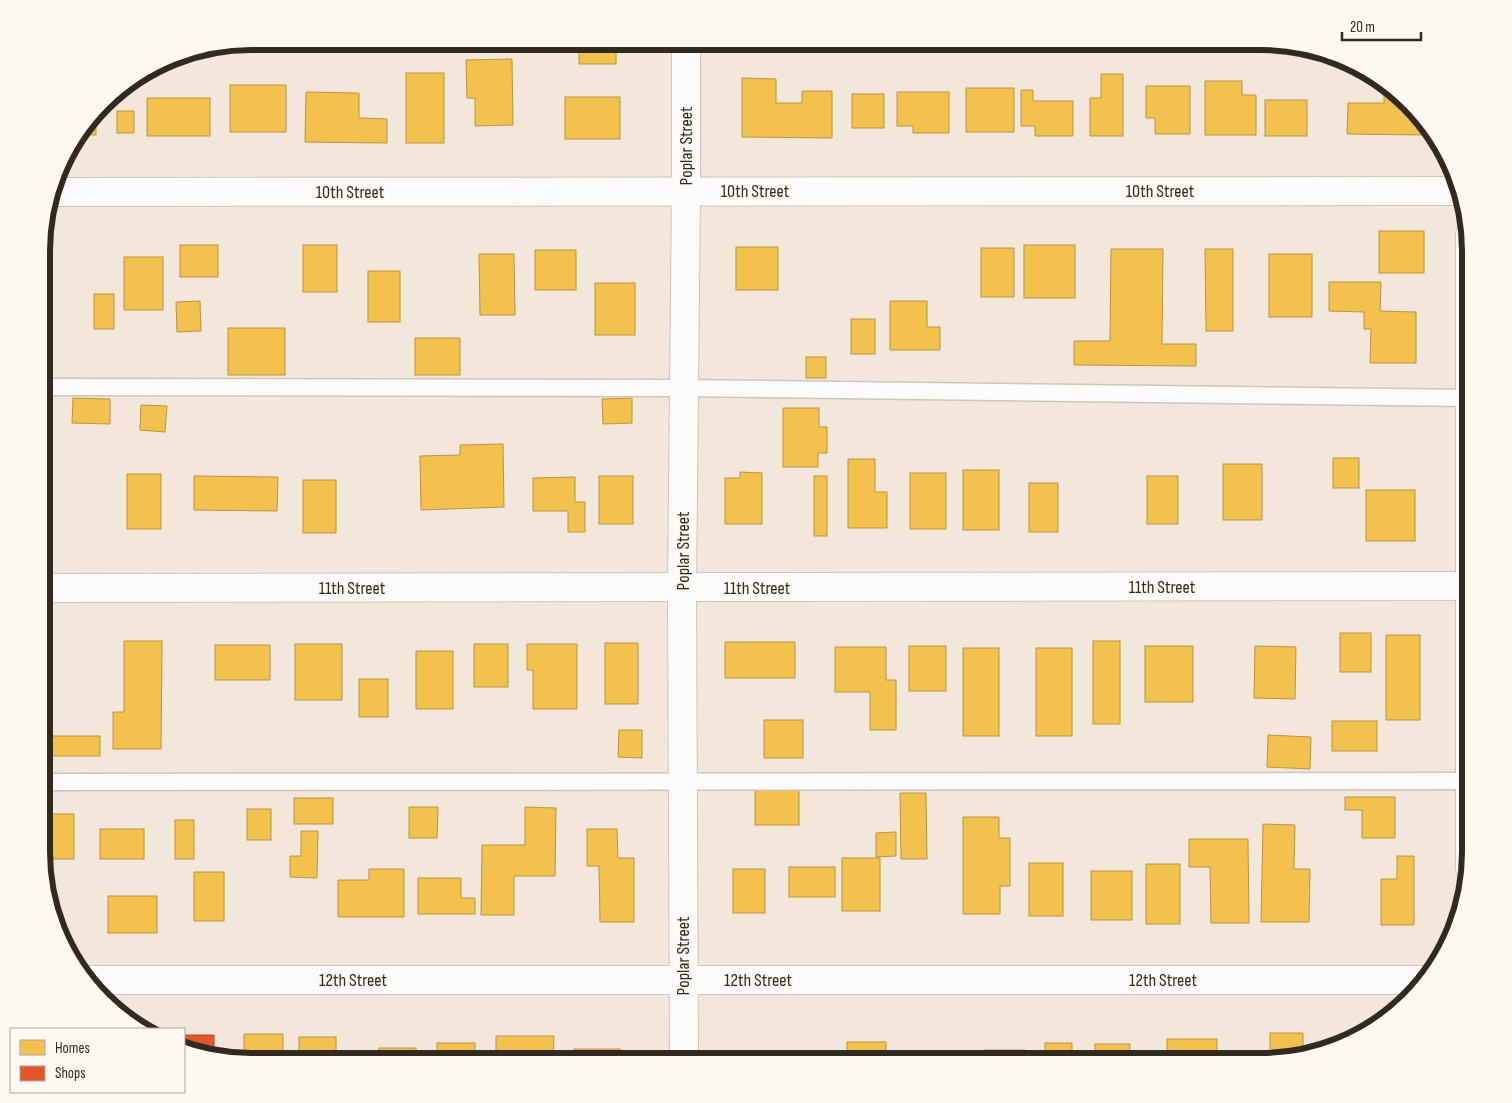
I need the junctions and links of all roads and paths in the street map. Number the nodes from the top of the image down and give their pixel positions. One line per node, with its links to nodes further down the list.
1 (686, 50): 2 (street, Poplar Street)
2 (686, 191): 3 (street, 10th Street); 4 (street, 10th Street); 6 (street, Poplar Street)
3 (1453, 191)
4 (59, 192)
5 (50, 387): 6 (lane)
6 (684, 388): 7 (lane); 10 (street, Poplar Street)
7 (1462, 398)
8 (1462, 586): 10 (street, 11th Street)
9 (50, 588): 10 (street, 11th Street)
10 (682, 588): 11 (street, Poplar Street)
11 (683, 781): 12 (lane); 13 (lane); 15 (street, Poplar Street)
12 (1462, 781)
13 (50, 782)
14 (96, 980): 15 (street, 12th Street)
15 (683, 980): 16 (street, 12th Street); 17 (street, Poplar Street)
16 (1416, 980)
17 (684, 1053)

